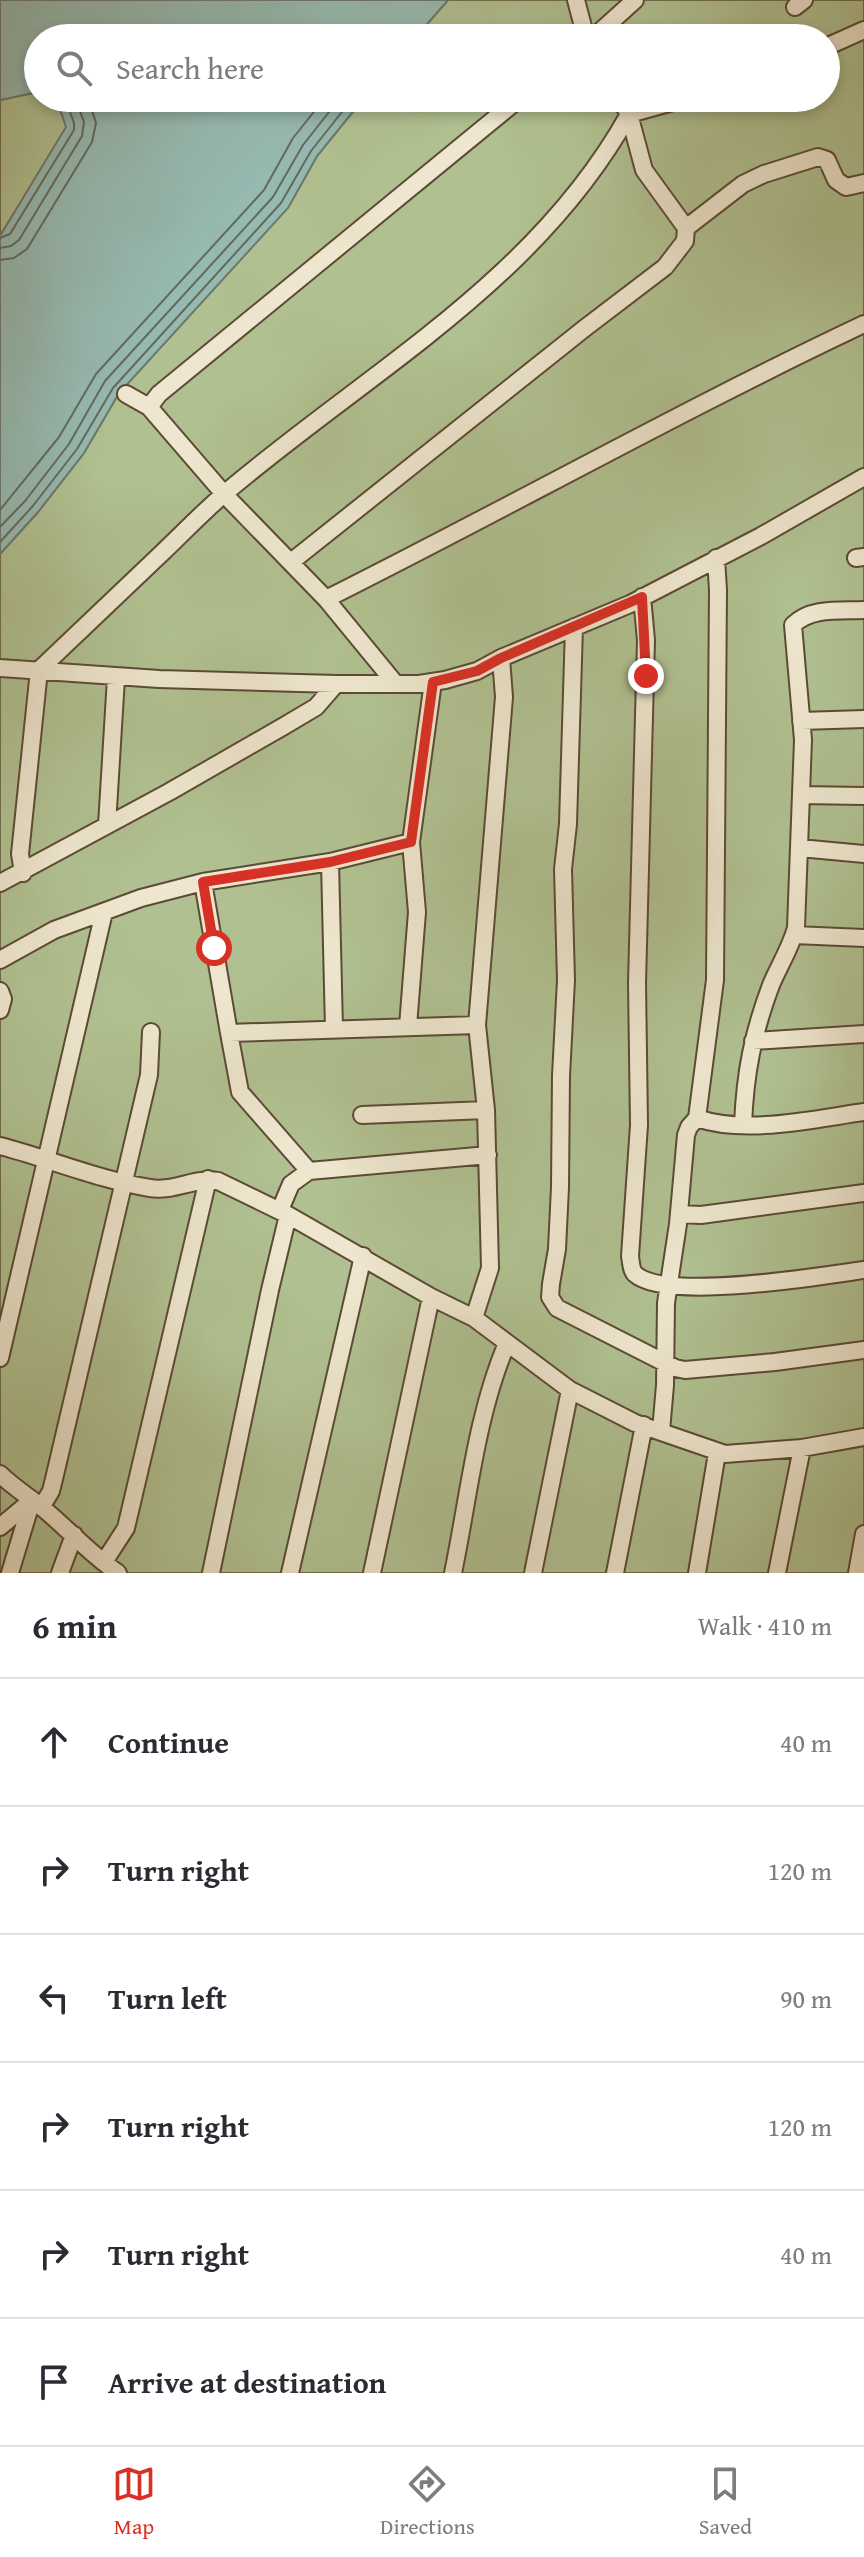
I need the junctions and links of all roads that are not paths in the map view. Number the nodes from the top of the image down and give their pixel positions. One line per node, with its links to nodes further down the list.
1 (576, 0): 3 (street)
2 (635, 0): 4 (street)
3 (582, 24)
4 (608, 24)
5 (864, 30): 6 (street)
6 (840, 41)
7 (503, 112): 14 (street)
8 (636, 112): 9 (street)
9 (629, 114): 11 (street); 16 (street)
10 (864, 183): 11 (street)
11 (686, 228): 18 (street)
12 (864, 324): 20 (street)
13 (126, 394): 14 (street)
14 (149, 407): 16 (street)
15 (864, 477): 17 (street)
16 (224, 494): 18 (street); 25 (street)
17 (716, 558): 19 (street); 58 (street)
18 (291, 562): 20 (street)
19 (642, 597): 22 (street); 71 (street)
20 (326, 599): 28 (street)
21 (864, 610): 31 (street)
22 (574, 627): 23 (street); 77 (street)
23 (501, 658): 27 (street); 48 (street)
24 (0, 668): 25 (street)
25 (39, 670): 26 (street); 39 (street)
26 (116, 678): 29 (street); 34 (street)
27 (433, 682): 28 (street); 35 (street)
28 (395, 683): 29 (street)
29 (336, 684): 34 (street)
30 (864, 719): 31 (street)
31 (801, 721): 32 (street)
32 (801, 795): 33 (street); 36 (street)
33 (864, 796)
34 (107, 825): 39 (street)
35 (411, 842): 38 (street); 49 (street)
36 (800, 848): 37 (street); 43 (street)
37 (864, 854)
38 (330, 862): 40 (street); 50 (street)
39 (23, 873): 41 (street)
40 (203, 882): 42 (street); 52 (street)
41 (0, 883)
42 (104, 912): 45 (street); 62 (street)
43 (794, 935): 44 (street); 54 (street)
44 (864, 938)
45 (0, 960)
46 (0, 991): 47 (street)
47 (0, 1010)
48 (477, 1025): 49 (street); 55 (street)
49 (408, 1026): 50 (street)
50 (334, 1029): 52 (street)
51 (151, 1032): 65 (street)
52 (229, 1033): 63 (street)
53 (864, 1034): 54 (street)
54 (753, 1041): 59 (street)
55 (486, 1110): 57 (street); 61 (street)
56 (864, 1112): 59 (street)
57 (362, 1115)
58 (697, 1118): 59 (street); 68 (street)
59 (743, 1125)
60 (0, 1146): 62 (street)
61 (488, 1155): 63 (street); 73 (street)
62 (48, 1159): 65 (street); 76 (street)
63 (309, 1171): 67 (street)
64 (208, 1179): 65 (street); 67 (street); 89 (street)
65 (124, 1183): 85 (street)
66 (864, 1193): 68 (street)
67 (284, 1213): 69 (street); 93 (street)
68 (679, 1214): 71 (street)
69 (363, 1256): 72 (street); 94 (street)
70 (864, 1270): 71 (street)
71 (669, 1287): 77 (street)
72 (431, 1297): 73 (street); 95 (street)
73 (474, 1318): 74 (street)
74 (507, 1343): 78 (street); 96 (street)
75 (864, 1350): 77 (street)
76 (0, 1358)
77 (665, 1363): 80 (street)
78 (570, 1390): 79 (street); 97 (street)
79 (644, 1425): 80 (street); 98 (street)
80 (661, 1431): 83 (street)
81 (864, 1437): 82 (street)
82 (802, 1448): 83 (street); 100 (street)
83 (717, 1453): 99 (street)
84 (0, 1474): 85 (street)
85 (37, 1503): 86 (street); 88 (street); 90 (street)
86 (0, 1527)
87 (864, 1534): 101 (street)
88 (74, 1535): 89 (street); 91 (street)
89 (104, 1562): 92 (street)
90 (10, 1573)
91 (60, 1573)
92 (118, 1573)
93 (211, 1573)
94 (290, 1573)
95 (372, 1573)
96 (453, 1573)
97 (533, 1573)
98 (615, 1573)
99 (697, 1573)
100 (777, 1573)
101 (857, 1573)

